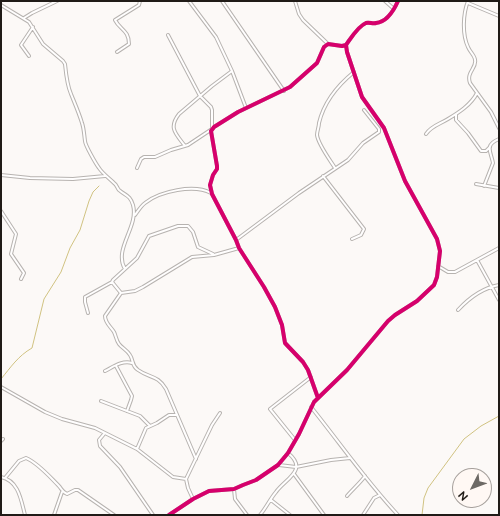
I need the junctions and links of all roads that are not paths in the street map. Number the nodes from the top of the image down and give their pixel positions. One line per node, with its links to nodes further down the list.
1 (57, 1): 14 (street)
2 (140, 1): 19 (street)
3 (190, 1): 11 (street)
4 (222, 1): 23 (street)
5 (295, 1): 17 (street)
6 (385, 1): 12 (street)
7 (398, 1): 12 (street)
8 (194, 2): 11 (street)
9 (468, 2): 13 (street); 24 (street)
10 (1, 5): 14 (street)
11 (193, 6): 21 (street)
12 (394, 9): 18 (street)
13 (499, 16)
14 (24, 18): 15 (street)
15 (33, 27): 20 (street); 38 (street)
16 (168, 35): 25 (street)
17 (328, 44): 18 (street); 23 (street)
18 (346, 45): 22 (street)
19 (117, 52)
20 (29, 56)
21 (232, 71): 25 (street); 26 (street)
22 (354, 72): 36 (street); 52 (street)
23 (284, 91): 26 (street)
24 (477, 93): 28 (street); 29 (street)
25 (200, 96): 30 (street); 33 (street)
26 (246, 108): 30 (street)
27 (364, 110): 36 (street)
28 (456, 114): 31 (street); 34 (street)
29 (499, 128)
30 (212, 129): 33 (street); 43 (street)
31 (426, 134)
32 (499, 139): 34 (street)
33 (185, 146): 35 (street)
34 (490, 147): 41 (street)
35 (137, 168)
36 (335, 168): 39 (street)
37 (1, 175): 38 (street)
38 (106, 176): 45 (street)
39 (323, 176): 46 (street); 47 (street)
40 (476, 184): 41 (street)
41 (484, 186): 42 (street)
42 (499, 188)
43 (212, 194): 45 (street); 47 (street)
44 (1, 211): 54 (street)
45 (134, 216): 53 (street)
46 (352, 239)
47 (236, 240): 48 (street)
48 (239, 248): 50 (street); 65 (street)
49 (499, 248): 51 (street)
50 (214, 255): 53 (street); 58 (street)
51 (477, 260): 52 (street); 57 (street)
52 (438, 266): 67 (street)
53 (125, 269): 55 (street)
54 (21, 279)
55 (112, 282): 58 (street); 61 (street)
56 (499, 285): 57 (street)
57 (491, 286): 59 (street); 60 (street)
58 (121, 293): 62 (street)
59 (499, 300)
60 (458, 310)
61 (88, 313)
62 (132, 363): 63 (street); 72 (street)
63 (116, 366): 64 (street); 70 (street)
64 (105, 371)
65 (311, 377): 67 (street); 75 (street)
66 (1, 387): 74 (street)
67 (318, 398): 69 (street)
68 (101, 401): 70 (street)
69 (311, 406): 75 (street); 78 (street)
70 (127, 411): 73 (street)
71 (220, 413): 79 (street)
72 (177, 415): 73 (street); 79 (street)
73 (150, 426): 76 (street)
74 (104, 434): 76 (street); 96 (street)
75 (295, 440): 77 (street)
76 (137, 449): 86 (street)
77 (288, 453): 80 (street); 81 (street)
78 (350, 458): 81 (street); 83 (street)
79 (196, 459): 86 (street)
80 (278, 465): 81 (street); 87 (street)
81 (296, 467): 82 (street)
82 (294, 474): 92 (street); 101 (street)
83 (365, 476): 89 (street); 90 (street)
84 (1, 477): 85 (street)
85 (5, 478): 88 (street); 93 (street)
86 (186, 479): 91 (street)
87 (234, 489): 91 (street); 98 (street)
88 (62, 492): 94 (street); 95 (street)
89 (380, 495): 102 (street); 103 (street)
90 (346, 496)
91 (193, 499): 97 (street)
92 (271, 500): 99 (street); 100 (street)
93 (25, 515)
94 (54, 515)
95 (114, 515)
96 (153, 515)
97 (169, 515)
98 (247, 515)
99 (260, 515)
100 (290, 515)
101 (324, 515)
102 (363, 515)
103 (398, 515)

